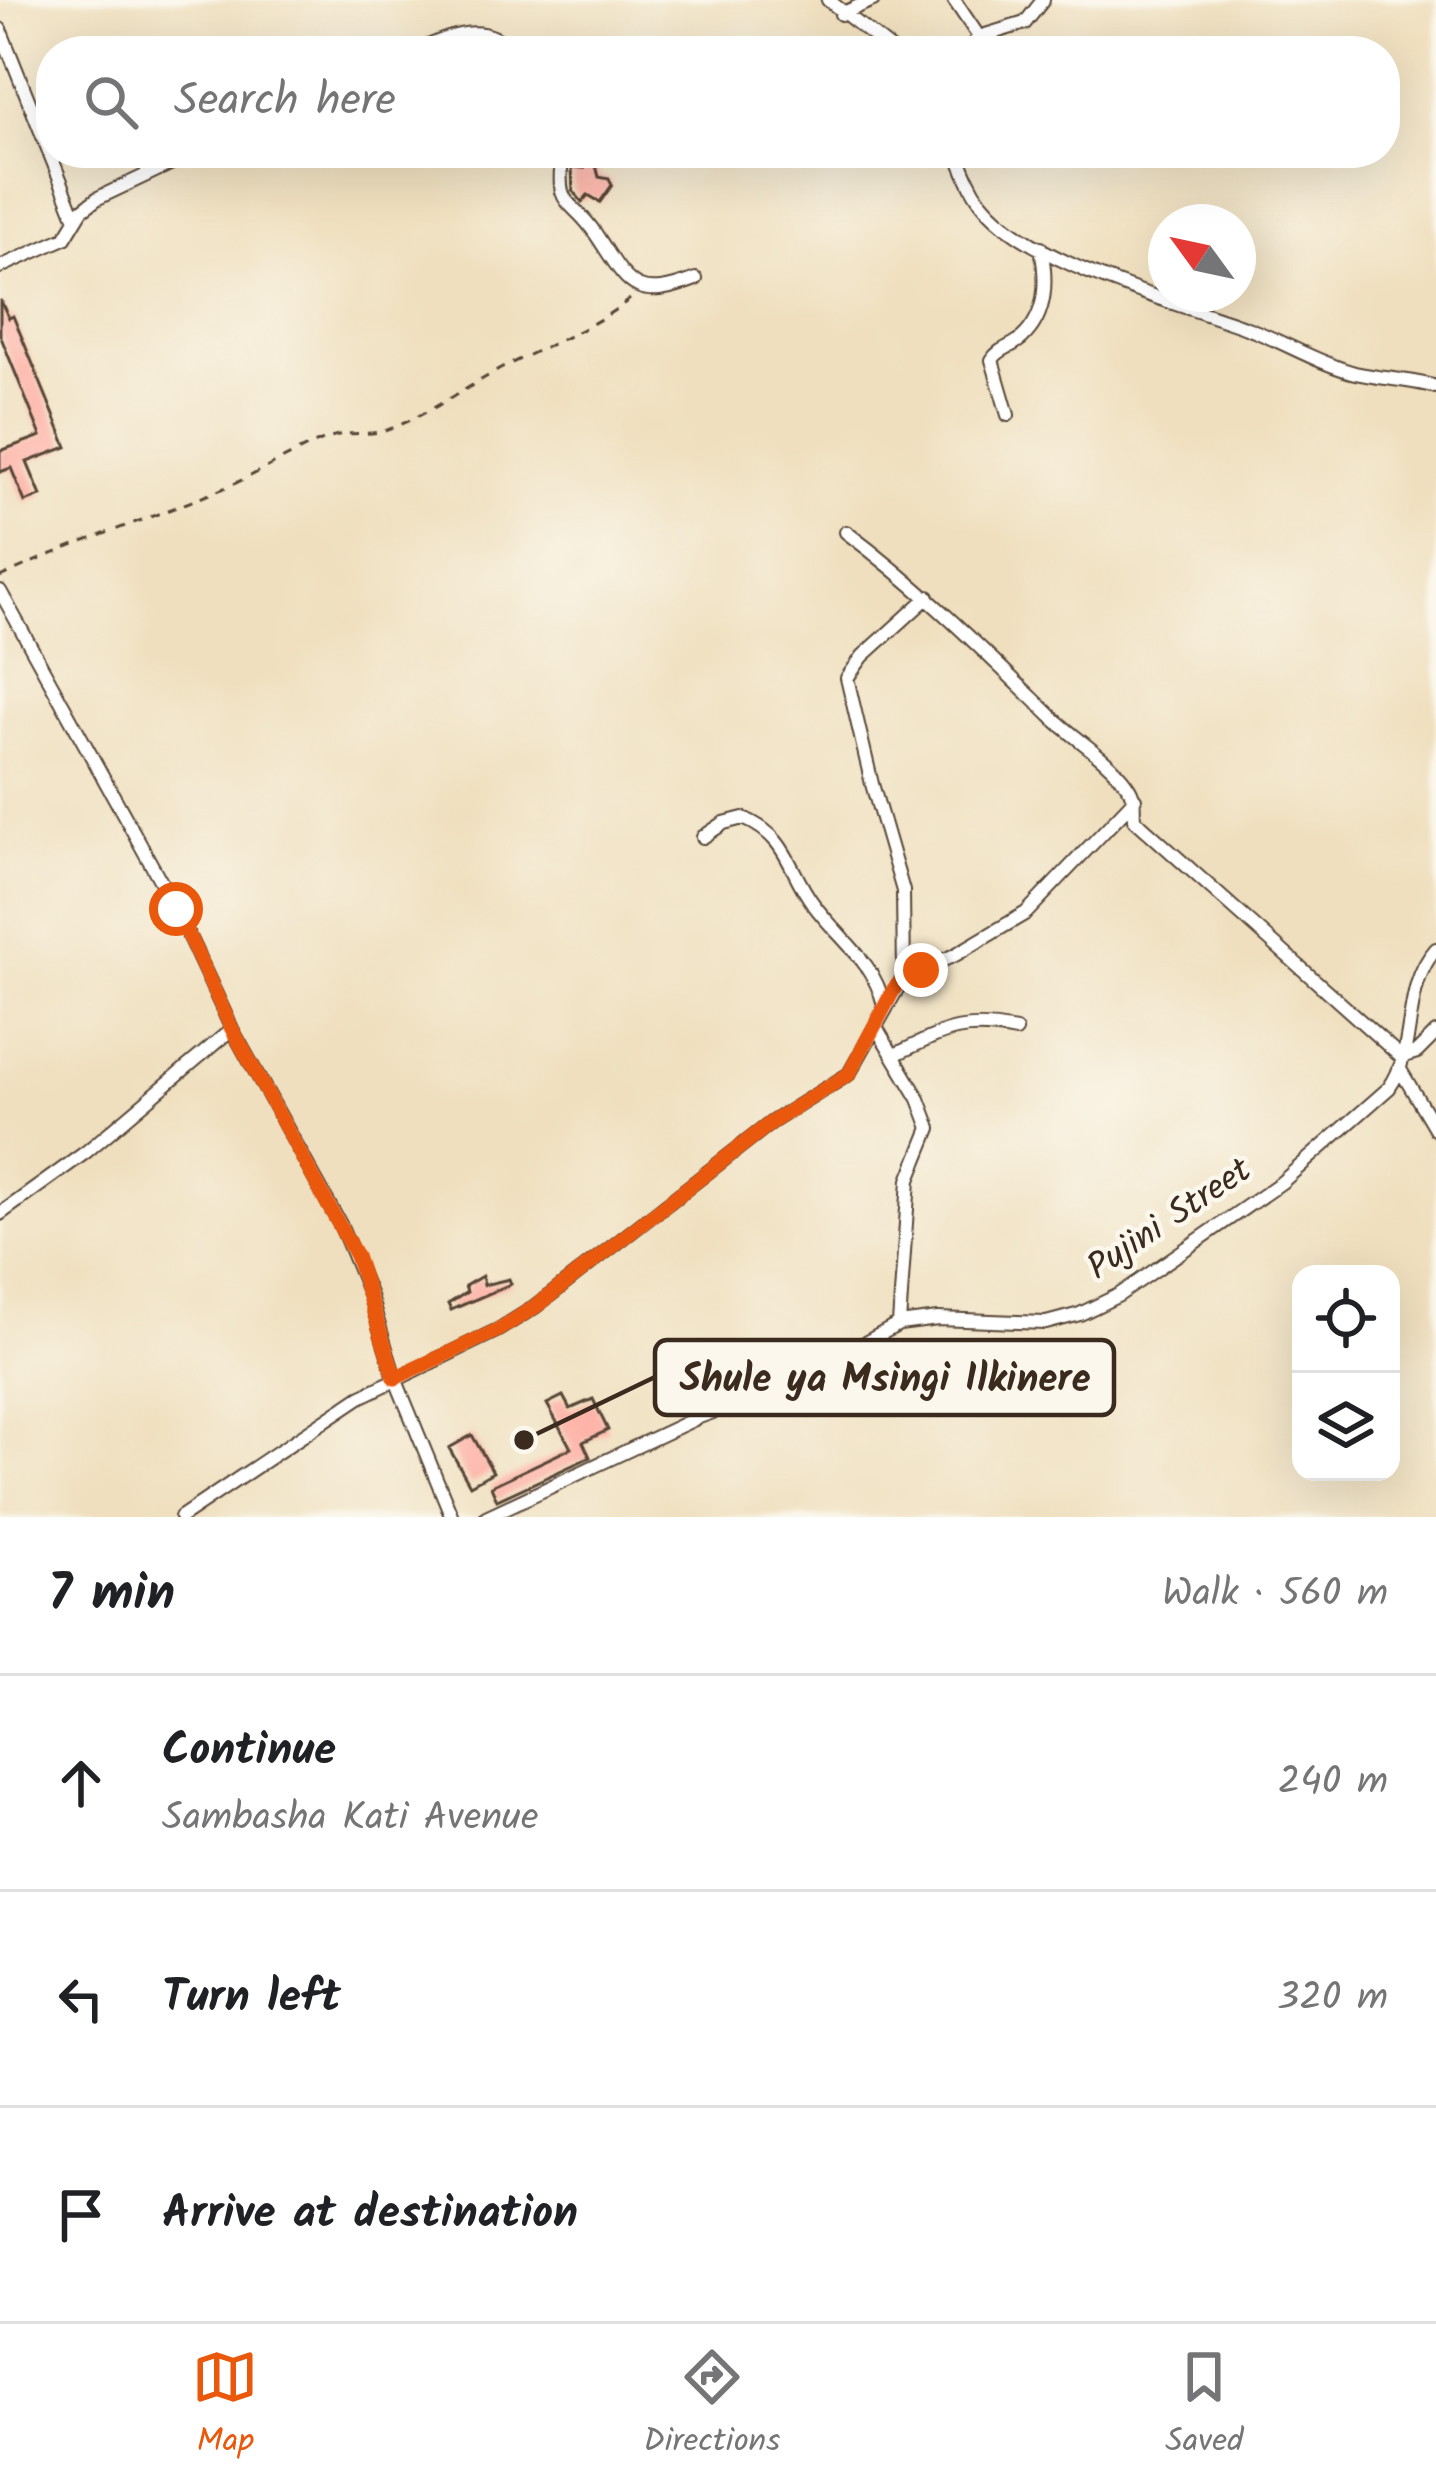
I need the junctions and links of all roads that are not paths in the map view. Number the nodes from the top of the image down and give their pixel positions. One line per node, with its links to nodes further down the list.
1 (828, 0): 5 (street)
2 (873, 0): 5 (street)
3 (954, 0): 10 (street)
4 (1043, 0): 11 (street)
5 (841, 14): 9 (street)
6 (0, 29): 12 (street)
7 (458, 36): 8 (street)
8 (490, 36)
9 (872, 36)
10 (978, 36)
11 (982, 36)
12 (36, 119)
13 (56, 168): 17 (street)
14 (161, 168): 17 (street)
15 (561, 168): 20 (street)
16 (963, 168): 18 (street)
17 (76, 219): 19 (street)
18 (1041, 248): 21 (street); 22 (street)
19 (0, 267)
20 (696, 279)
21 (1436, 387)
22 (1008, 415)
23 (846, 532): 25 (street)
24 (0, 591): 32 (street)
25 (928, 597): 26 (street); 29 (street)
26 (1135, 799): 29 (street); 36 (street)
27 (703, 837): 30 (street)
28 (1436, 949): 36 (street)
29 (904, 977): 30 (street)
30 (884, 1006): 31 (street)
31 (876, 1027): 35 (street); 40 (street)
32 (232, 1029): 38 (street); 40 (street)
33 (1016, 1031): 35 (street)
34 (1436, 1033): 36 (street, Pujini Street)
35 (895, 1055): 39 (street)
36 (1401, 1064): 37 (street); 39 (street, Pujini Street)
37 (1436, 1130)
38 (0, 1214)
39 (899, 1324): 43 (street, Pujini Street)
40 (395, 1378): 41 (street); 42 (street)
41 (181, 1517)
42 (452, 1517)
43 (486, 1517)

